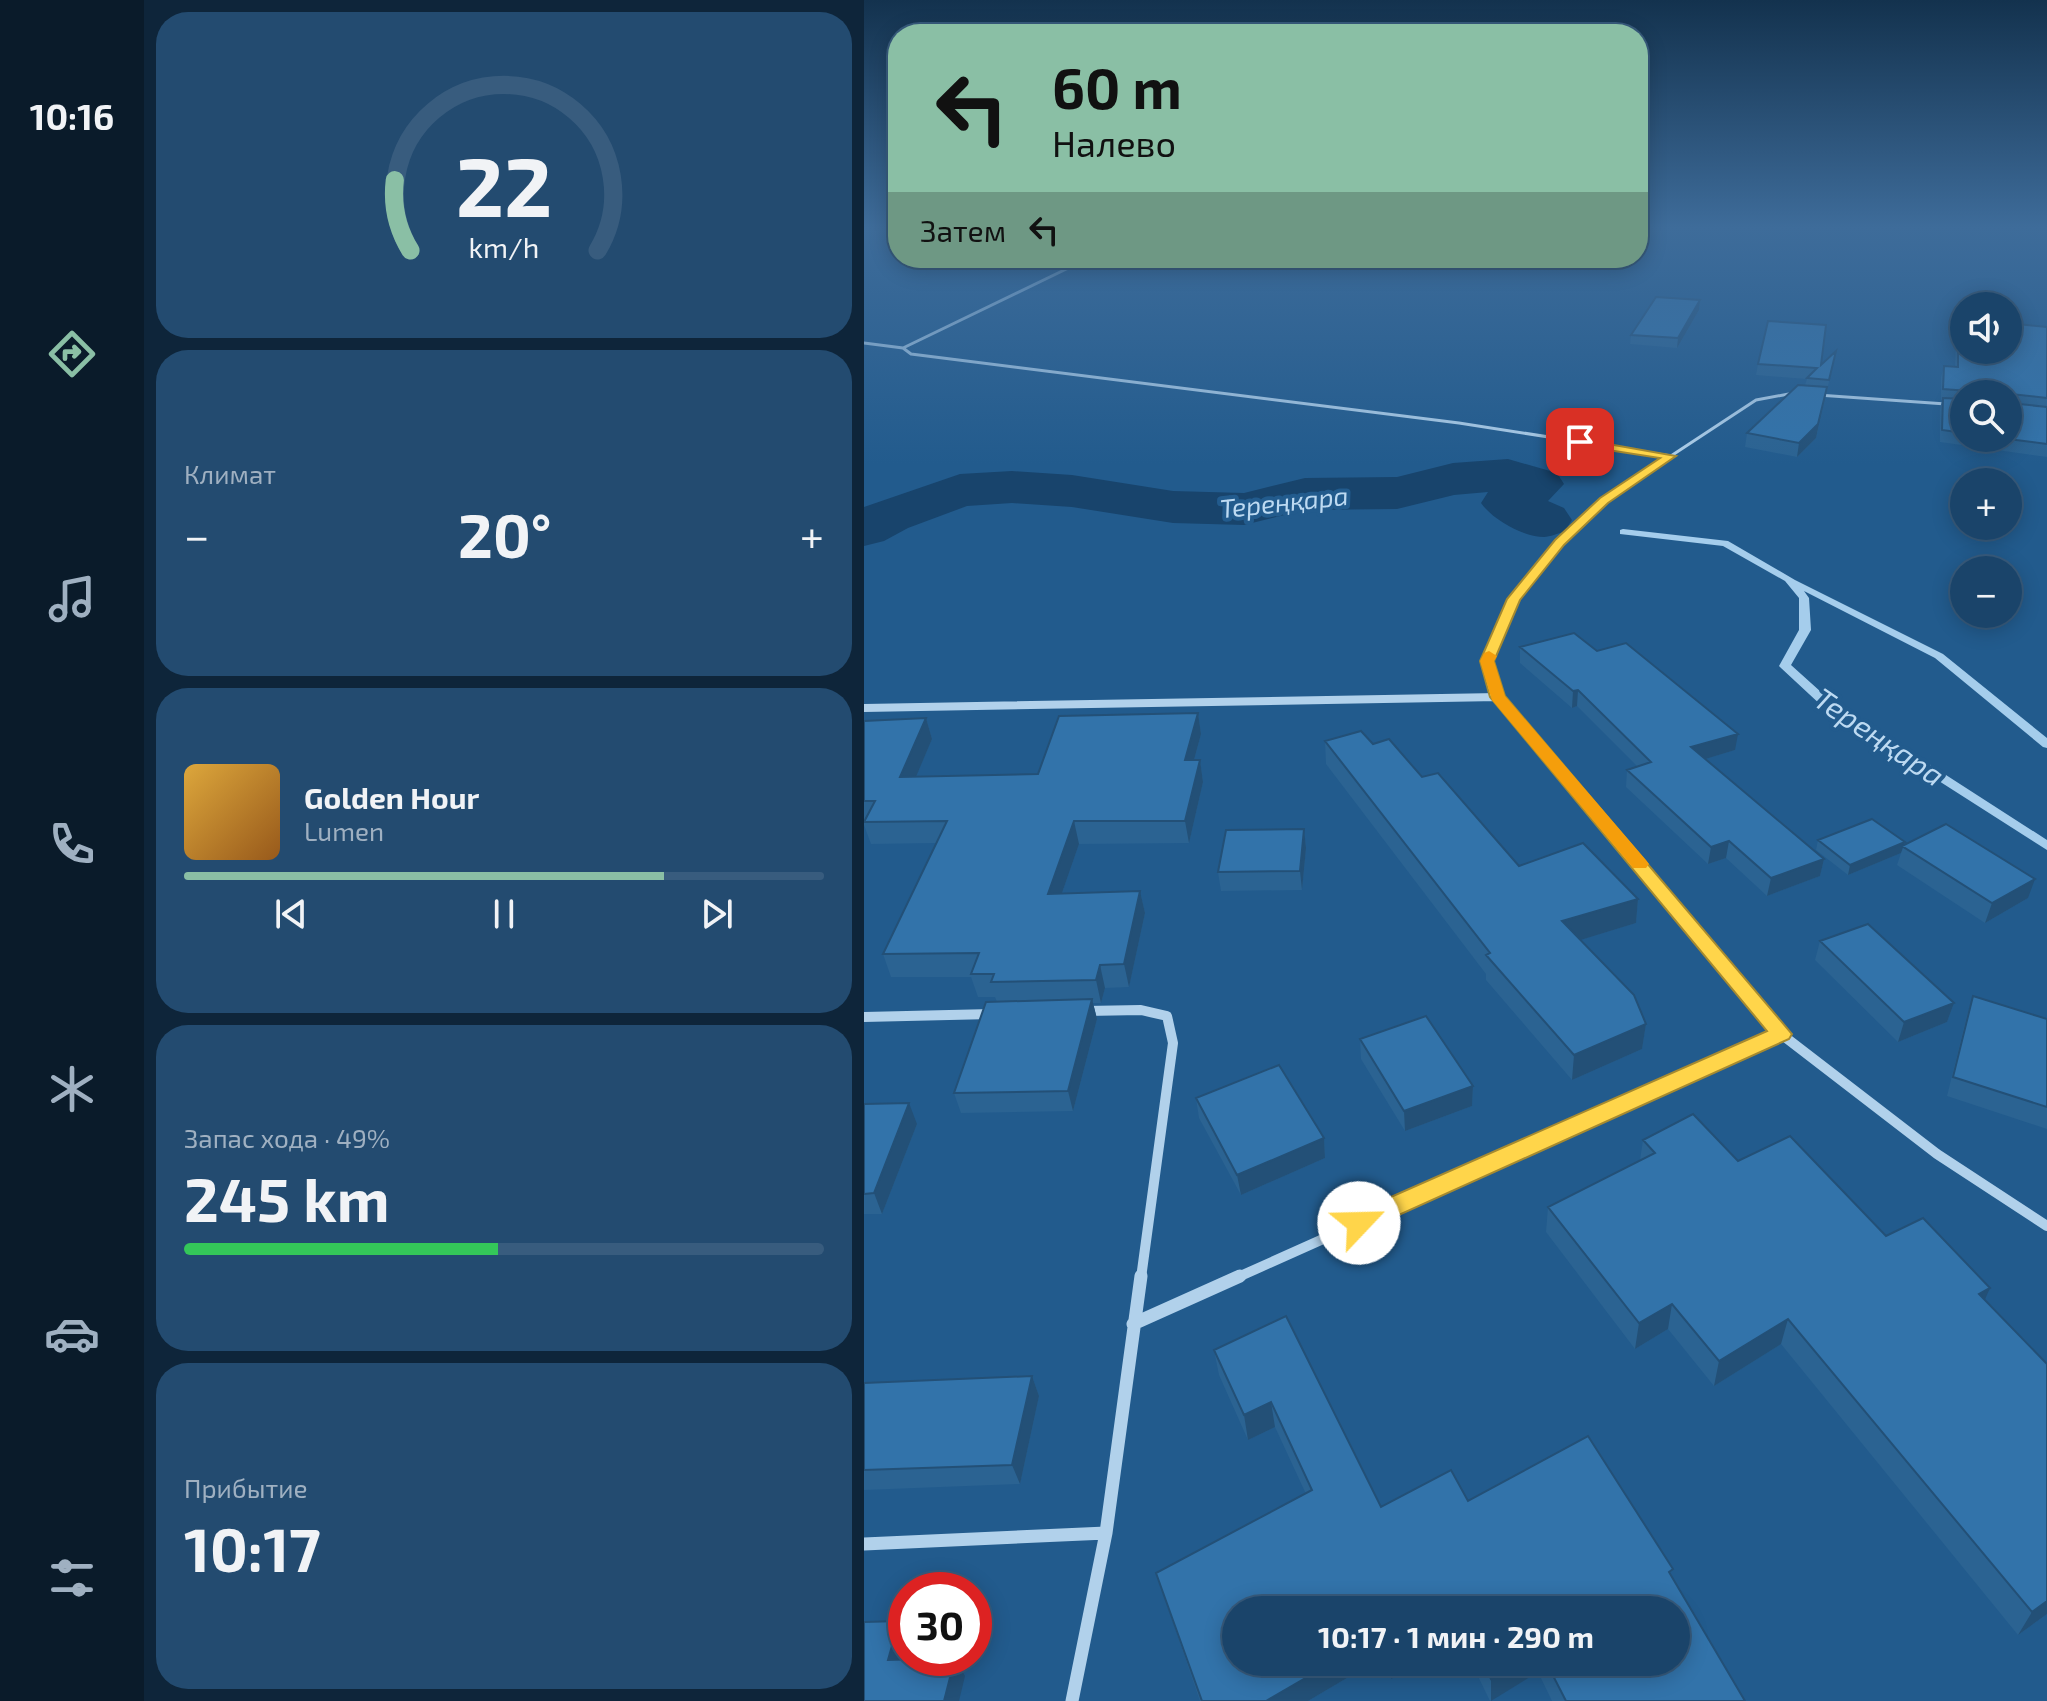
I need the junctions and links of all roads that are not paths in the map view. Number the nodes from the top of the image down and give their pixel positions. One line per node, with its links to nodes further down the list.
1 (991, 305): 3 (lane)
2 (864, 343): 3 (lane)
3 (903, 348): 5 (lane)
4 (1948, 404): 5 (lane)
5 (1671, 456): 6 (lane)
6 (1498, 697): 7 (street); 11 (street)
7 (864, 708)
8 (1080, 1012): 13 (street)
9 (1003, 1014): 10 (street)
10 (864, 1017)
11 (1781, 1034): 12 (street); 13 (street)
12 (2047, 1226)
13 (1133, 1324): 14 (street)
14 (1106, 1533): 15 (street); 16 (street)
15 (864, 1544)
16 (1072, 1701)

